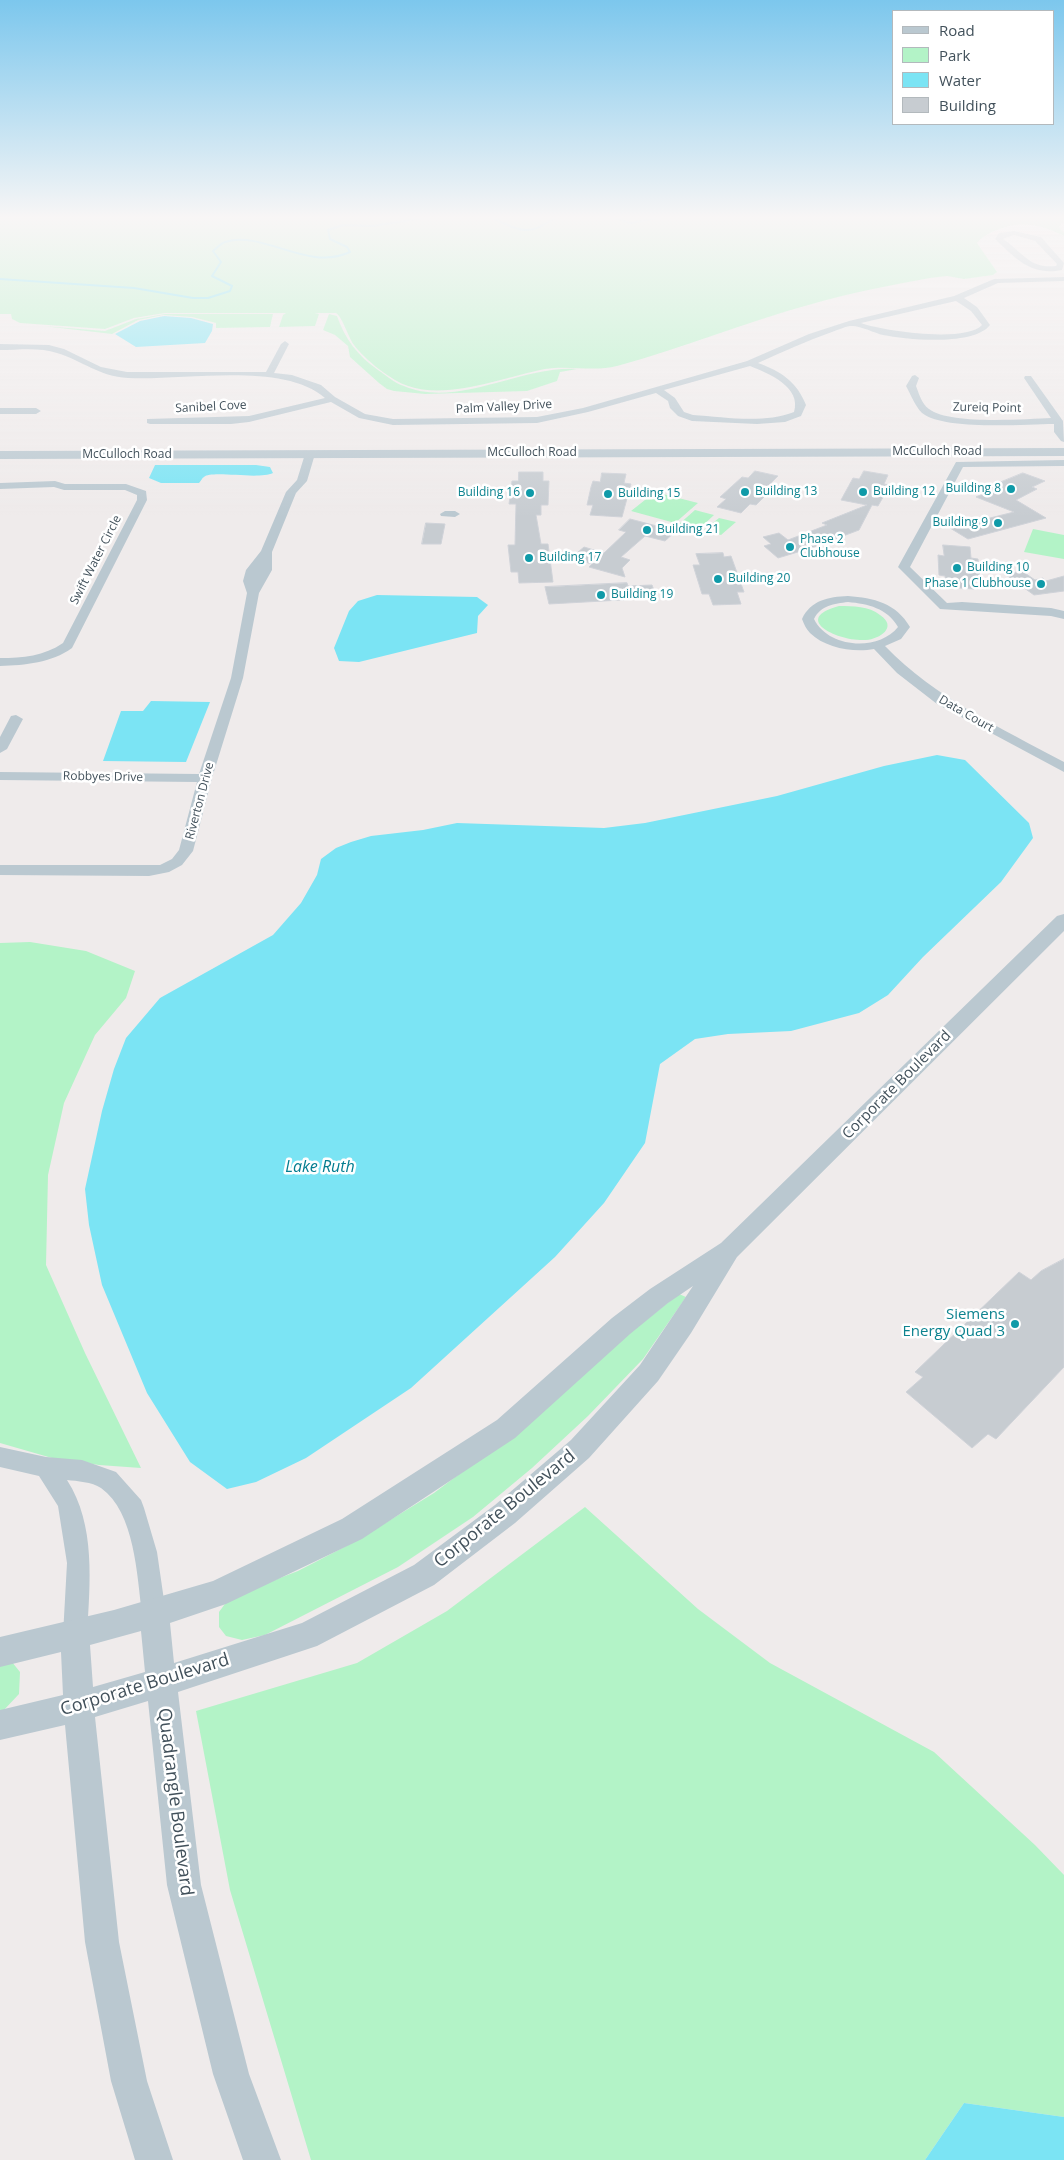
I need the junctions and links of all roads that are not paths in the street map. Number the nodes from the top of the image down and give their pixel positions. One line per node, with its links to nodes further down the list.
1 (881, 317): 3 (street, Palm Valley Drive)
2 (980, 317): 3 (street)
3 (852, 324): 6 (street, Palm Valley Drive)
4 (284, 344): 7 (street)
5 (0, 347): 7 (street, Palm Valley Drive)
6 (750, 363): 10 (street, Palm Valley Drive); 10 (street)
7 (269, 374): 11 (street, Palm Valley Drive)
8 (915, 378): 15 (street, Zureiq Point)
9 (1028, 378): 15 (street)
10 (658, 390): 11 (street, Palm Valley Drive)
11 (332, 399): 14 (street, Sanibel Cove)
12 (0, 411): 13 (street)
13 (36, 411)
14 (150, 422)
15 (1062, 431)
16 (1064, 452): 17 (street, McCulloch Road)
17 (310, 454): 19 (street, McCulloch Road); 22 (street, Riverton Drive)
18 (0, 456): 19 (street, McCulloch Road)
19 (294, 463): 22 (street, Riverton Drive)
20 (1064, 463): 23 (street)
21 (0, 486): 25 (street, Swift Water Circle)
22 (291, 492): 30 (street, Riverton Drive)
23 (1064, 615)
24 (878, 646): 24 (street); 28 (street, Data Court)
25 (0, 662)
26 (16, 719): 27 (street)
27 (0, 749)
28 (1064, 768)
29 (0, 776): 30 (street, Robbyes Drive)
30 (205, 778): 31 (street, Riverton Drive)
31 (0, 870)
32 (1064, 920): 33 (street, Corporate Boulevard)
33 (729, 1250): 36 (street, Corporate Boulevard); 39 (street, Corporate Boulevard)
34 (0, 1457): 35 (street, Quadrangle Boulevard)
35 (46, 1467): 36 (street, Quadrangle Boulevard); 37 (street)
36 (154, 1614): 37 (street, Corporate Boulevard); 39 (street, Quadrangle Boulevard)
37 (75, 1635): 38 (street, Corporate Boulevard); 40 (street)
38 (0, 1652)
39 (160, 1683): 40 (street, Corporate Boulevard); 43 (street, Quadrangle Boulevard)
40 (79, 1706): 41 (street, Corporate Boulevard); 42 (street)
41 (0, 1725)
42 (154, 2160)
43 (262, 2160)

